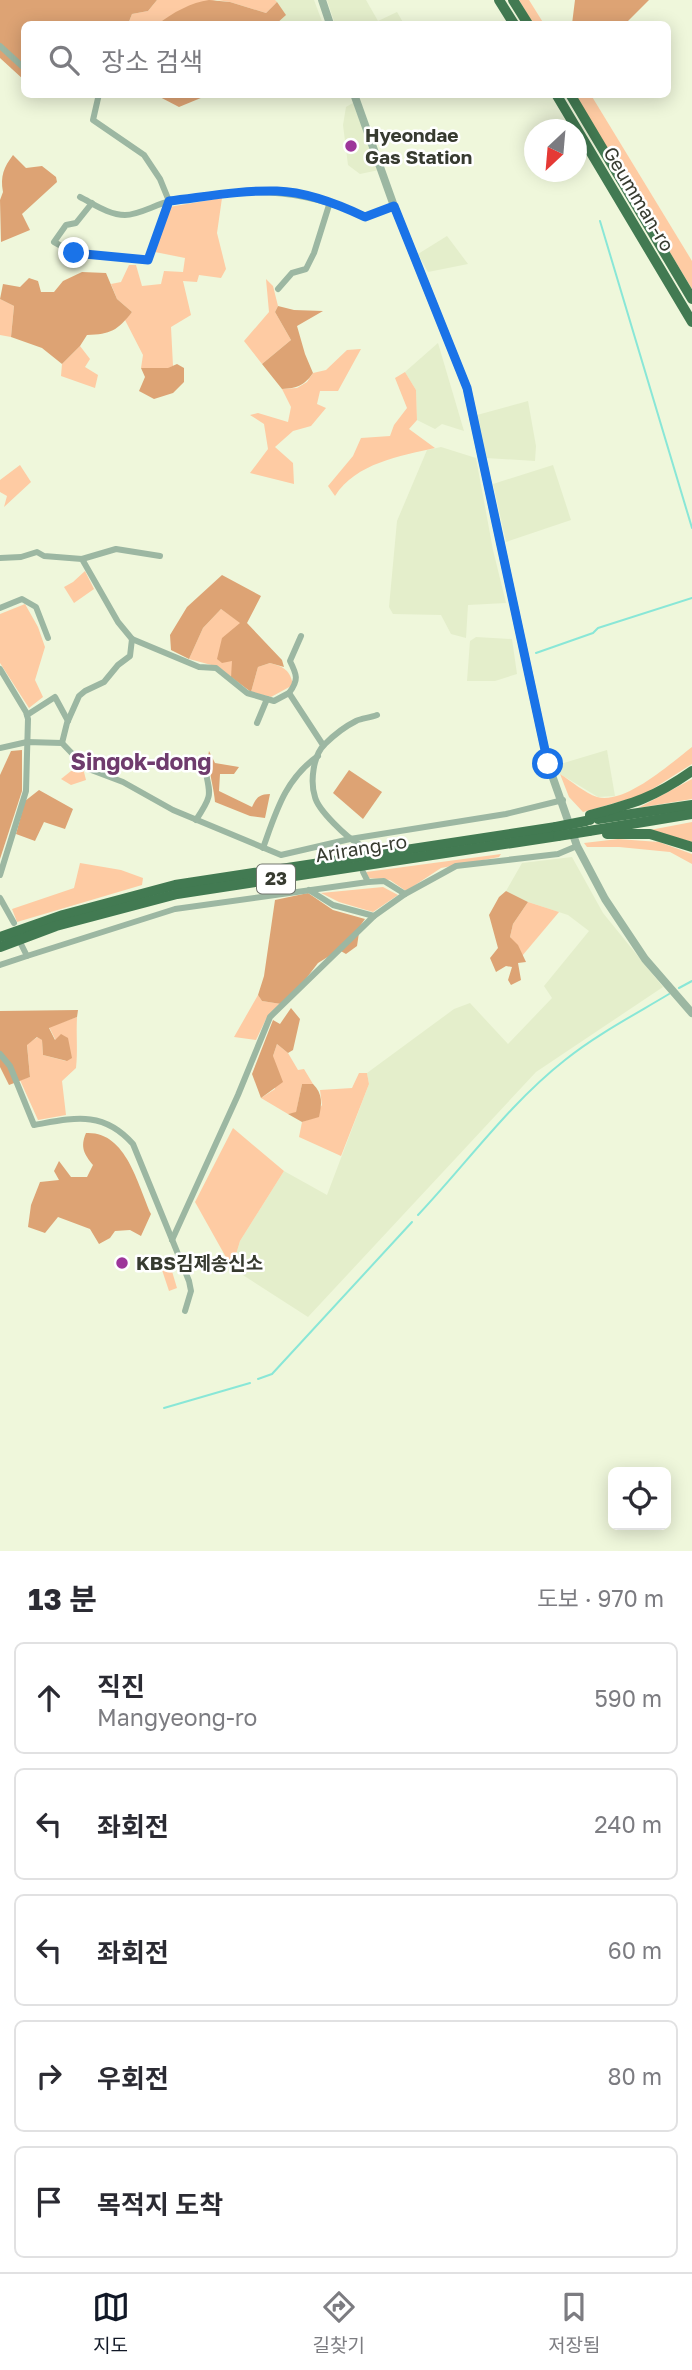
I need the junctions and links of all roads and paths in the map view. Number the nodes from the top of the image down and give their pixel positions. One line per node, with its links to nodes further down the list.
1 (322, 0): 4 (street)
2 (499, 0): 5 (highway)
3 (513, 0): 6 (highway)
4 (329, 21)
5 (512, 21)
6 (526, 21)
7 (0, 46): 8 (street)
8 (21, 65)
9 (98, 98): 14 (street)
10 (355, 98): 17 (street)
11 (558, 98): 20 (highway, Geumman-ro)
12 (572, 98): 19 (highway, Geumman-ro)
13 (80, 197): 16 (street)
14 (169, 201): 15 (street); 16 (street); 16 (street)
15 (330, 202): 17 (street); 18 (street)
16 (92, 203)
17 (394, 206): 42 (street)
18 (278, 289)
19 (692, 299)
20 (692, 322)
21 (160, 556): 23 (street)
22 (0, 558): 23 (street)
23 (82, 559): 27 (street)
24 (0, 608): 26 (street)
25 (301, 636): 29 (street)
26 (48, 638)
27 (132, 639): 30 (street); 33 (street)
28 (0, 669): 31 (street)
29 (289, 693): 30 (street); 37 (street)
30 (267, 699): 34 (street)
31 (27, 715): 33 (street); 35 (street)
32 (376, 715): 37 (street)
33 (68, 721): 36 (street)
34 (257, 723)
35 (27, 743): 36 (street); 38 (street); 54 (street)
36 (62, 743): 45 (street)
37 (323, 745): 39 (street)
38 (0, 748)
39 (317, 756): 48 (street); 50 (street)
40 (204, 764): 45 (street)
41 (692, 771): 46 (highway)
42 (563, 800): 48 (street); 49 (street)
43 (692, 805): 46 (highway, Arirang-ro / 23)
44 (692, 814): 46 (highway, Arirang-ro / 23)
45 (196, 820): 50 (street)
46 (589, 826): 47 (highway, Arirang-ro / 23, bridge); 51 (highway)
47 (557, 831): 61 (highway, Arirang-ro / 23); 63 (highway, Arirang-ro / 23)
48 (350, 839): 50 (street); 52 (street)
49 (577, 846): 57 (street); 66 (street)
50 (263, 848)
51 (692, 848)
52 (360, 850)
53 (363, 872): 55 (street)
54 (0, 875)
55 (368, 881): 56 (street); 57 (street)
56 (308, 890): 59 (street); 64 (street)
57 (405, 894): 59 (street)
58 (0, 898): 60 (street)
59 (374, 916): 68 (street)
60 (13, 923)
61 (0, 937)
62 (21, 944): 64 (street)
63 (0, 947)
64 (27, 956): 65 (street)
65 (0, 965)
66 (692, 1013)
67 (0, 1054): 68 (street)
68 (172, 1240): 69 (street)
69 (185, 1311)

